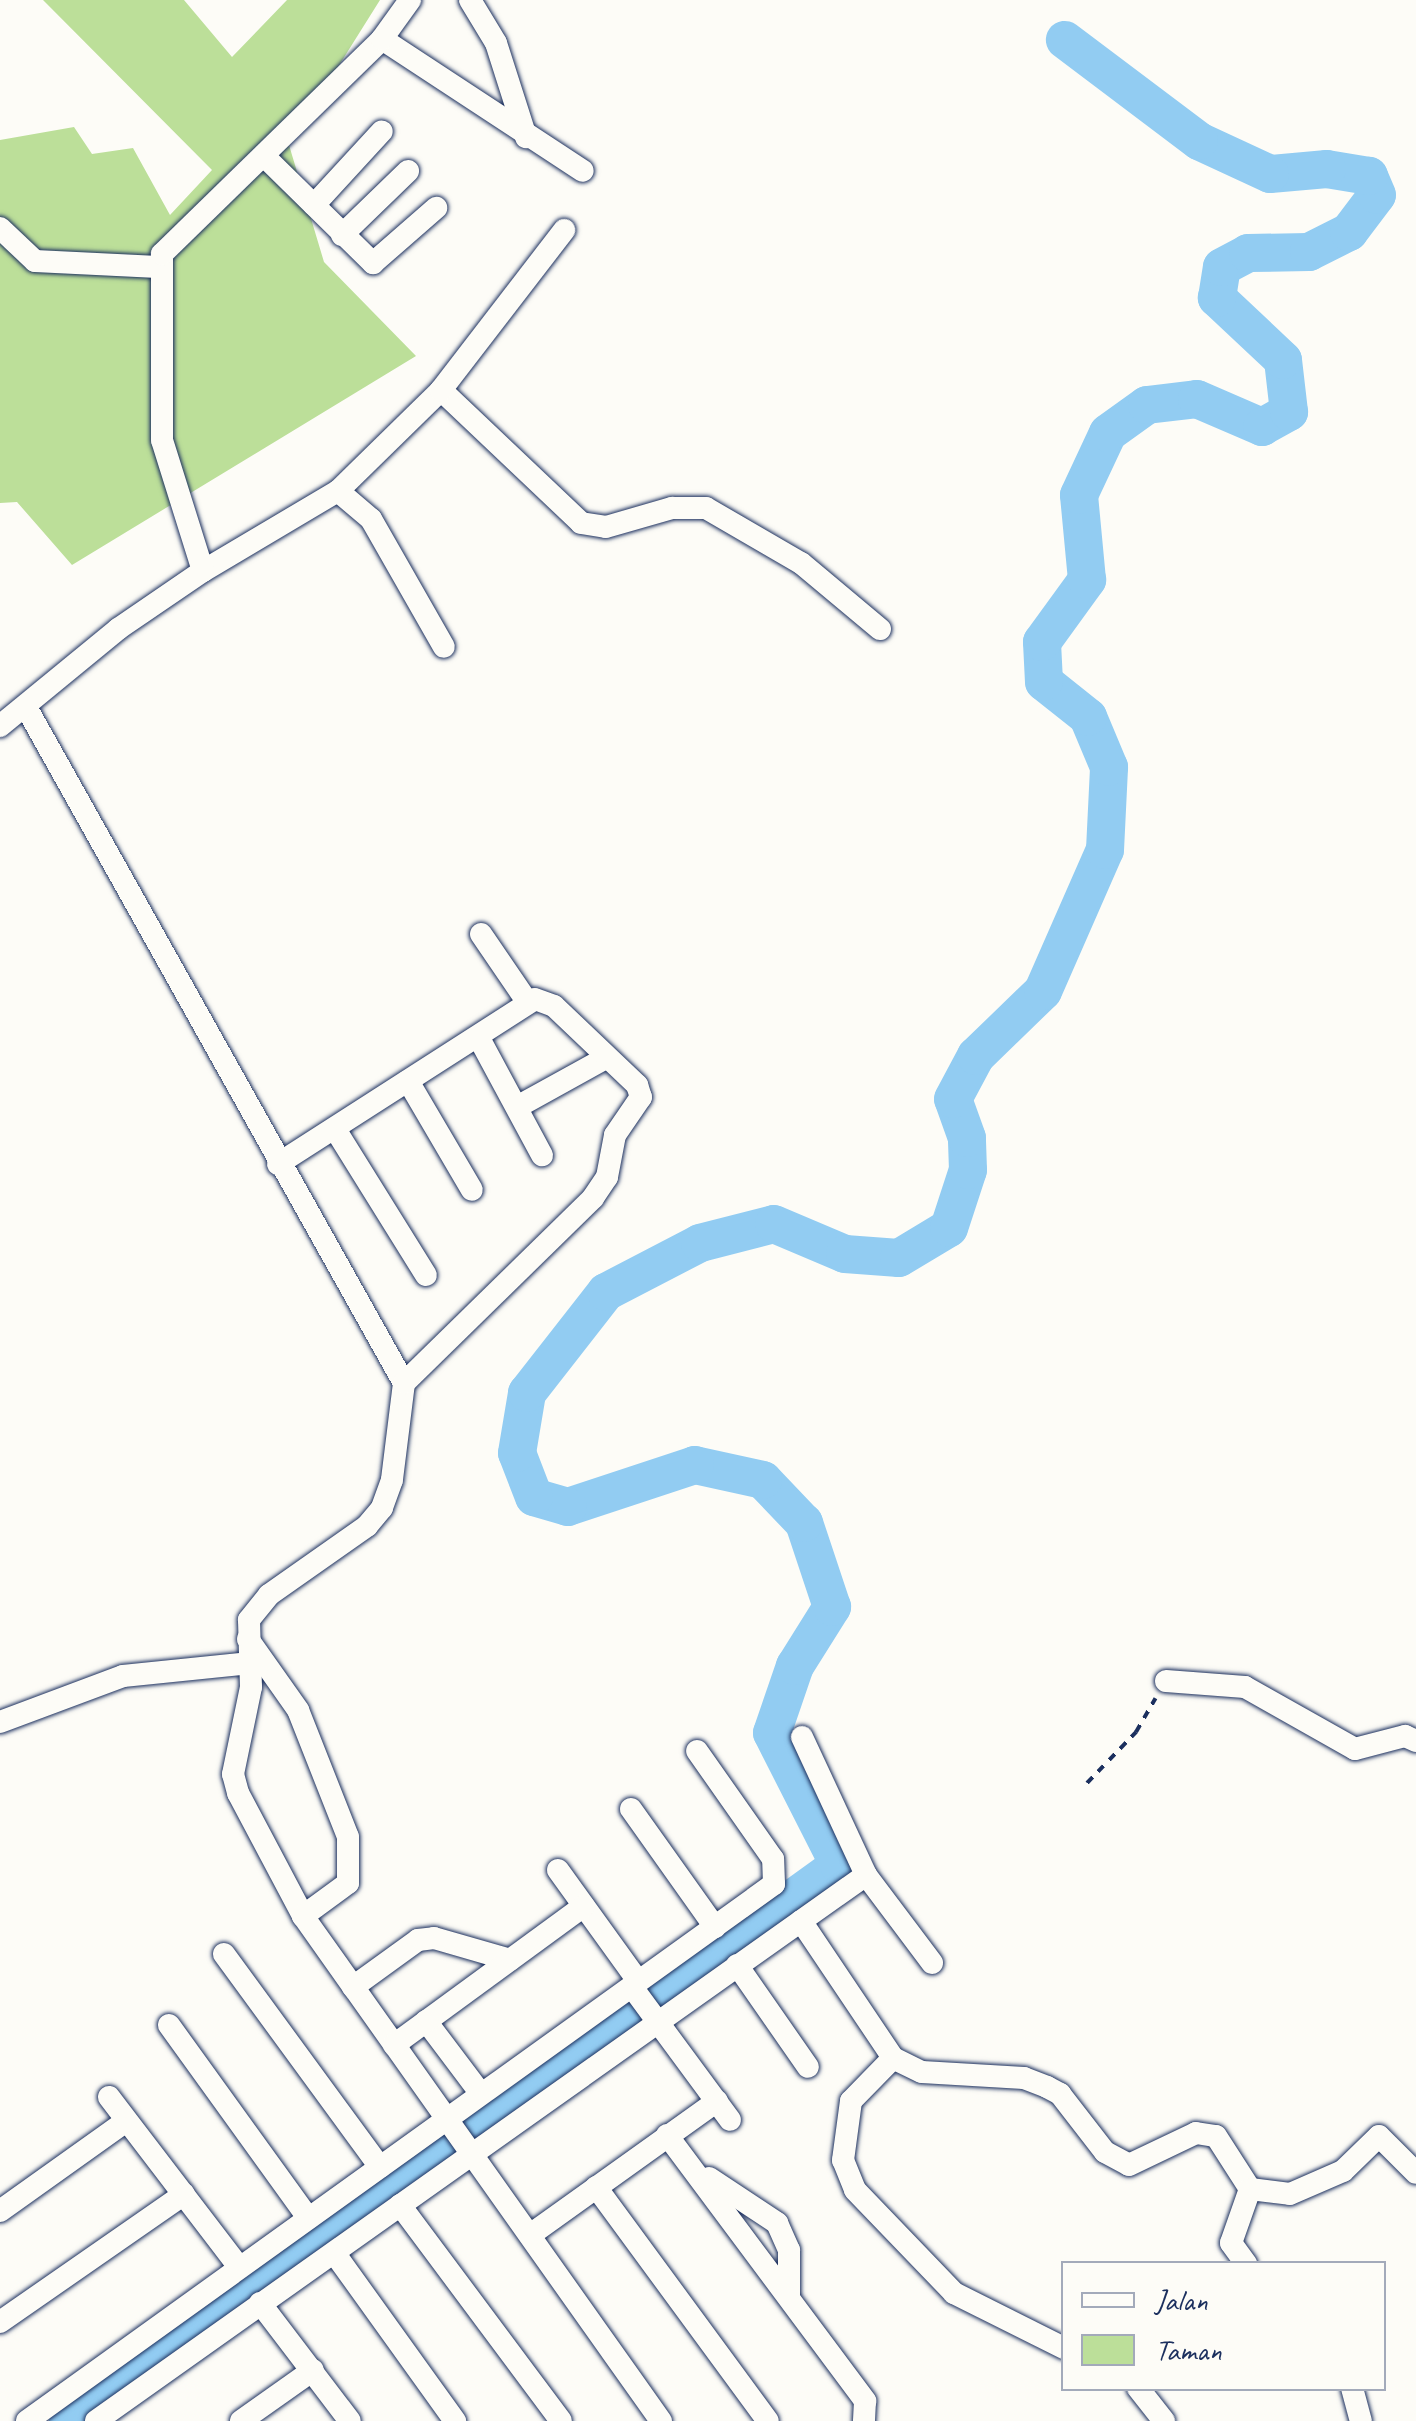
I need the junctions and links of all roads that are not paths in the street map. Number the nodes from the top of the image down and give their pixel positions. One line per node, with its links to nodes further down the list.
1 (410, 0): 3 (street)
2 (470, 0): 5 (street)
3 (382, 39): 5 (street); 6 (street)
4 (382, 131): 9 (street)
5 (526, 136): 8 (street)
6 (264, 156): 9 (street); 14 (street)
7 (408, 171): 13 (street)
8 (583, 172)
9 (314, 206): 13 (street)
10 (436, 208): 13 (street)
11 (0, 228): 14 (street)
12 (564, 230): 15 (street)
13 (342, 235)
14 (158, 267): 17 (street)
15 (441, 390): 16 (street); 18 (street)
16 (338, 491): 17 (street); 19 (street)
17 (203, 571): 20 (street)
18 (880, 629)
19 (444, 648)
20 (26, 707): 21 (street); 30 (street)
21 (0, 726)
22 (482, 934): 23 (street)
23 (528, 1003): 24 (street); 25 (street)
24 (480, 1040): 26 (street); 27 (street)
25 (604, 1059): 27 (street); 33 (street)
26 (408, 1081): 28 (street); 31 (street)
27 (516, 1107): 29 (street)
28 (335, 1129): 30 (street); 32 (street)
29 (542, 1154)
30 (278, 1164): 33 (street)
31 (472, 1190)
32 (426, 1276)
33 (404, 1384): 34 (street)
34 (249, 1651): 36 (street); 44 (street); 44 (street)
35 (1166, 1681): 37 (street)
36 (0, 1722)
37 (1412, 1732)
38 (802, 1737): 42 (street)
39 (697, 1750): 46 (street)
40 (631, 1809): 46 (street)
41 (558, 1870): 43 (street)
42 (866, 1875): 45 (street); 49 (street)
43 (584, 1906): 48 (street); 51 (street)
44 (303, 1916): 52 (street)
45 (801, 1921): 50 (street); 57 (street)
46 (715, 1926): 51 (street)
47 (224, 1954): 65 (street)
48 (510, 1960): 52 (street); 54 (street)
49 (932, 1963)
50 (737, 1965): 53 (street); 58 (street)
51 (635, 1985): 53 (street); 59 (street)
52 (353, 1987): 56 (street)
53 (657, 2018): 63 (street); 64 (street)
54 (426, 2022): 56 (street); 59 (street)
55 (169, 2026): 73 (street)
56 (394, 2045): 61 (street)
57 (893, 2058): 69 (street); 81 (street)
58 (808, 2067)
59 (481, 2094): 61 (street)
60 (110, 2098): 62 (street)
61 (447, 2119): 64 (street); 65 (street)
62 (126, 2121): 70 (street); 72 (street)
63 (667, 2136): 66 (street); 68 (street)
64 (472, 2150): 71 (street); 74 (street)
65 (380, 2167): 73 (street)
66 (696, 2169): 78 (street); 78 (street)
67 (1416, 2173): 69 (street)
68 (596, 2187): 74 (street); 92 (street)
69 (1250, 2189): 76 (street)
70 (184, 2194): 77 (street); 80 (street)
71 (400, 2206): 75 (street); 90 (street)
72 (0, 2211)
73 (308, 2218): 77 (street)
74 (530, 2235): 91 (street)
75 (335, 2254): 79 (street); 89 (street)
76 (1244, 2261)
77 (239, 2267): 85 (street)
78 (790, 2295): 93 (street)
79 (260, 2303): 82 (street); 86 (street)
80 (0, 2322)
81 (1061, 2346)
82 (312, 2370): 87 (street); 88 (street)
83 (1140, 2391): 94 (street)
84 (1353, 2391): 95 (street)
85 (28, 2421)
86 (96, 2421)
87 (241, 2421)
88 (350, 2421)
89 (455, 2421)
90 (561, 2421)
91 (662, 2421)
92 (768, 2421)
93 (864, 2421)
94 (1164, 2421)
95 (1361, 2421)

